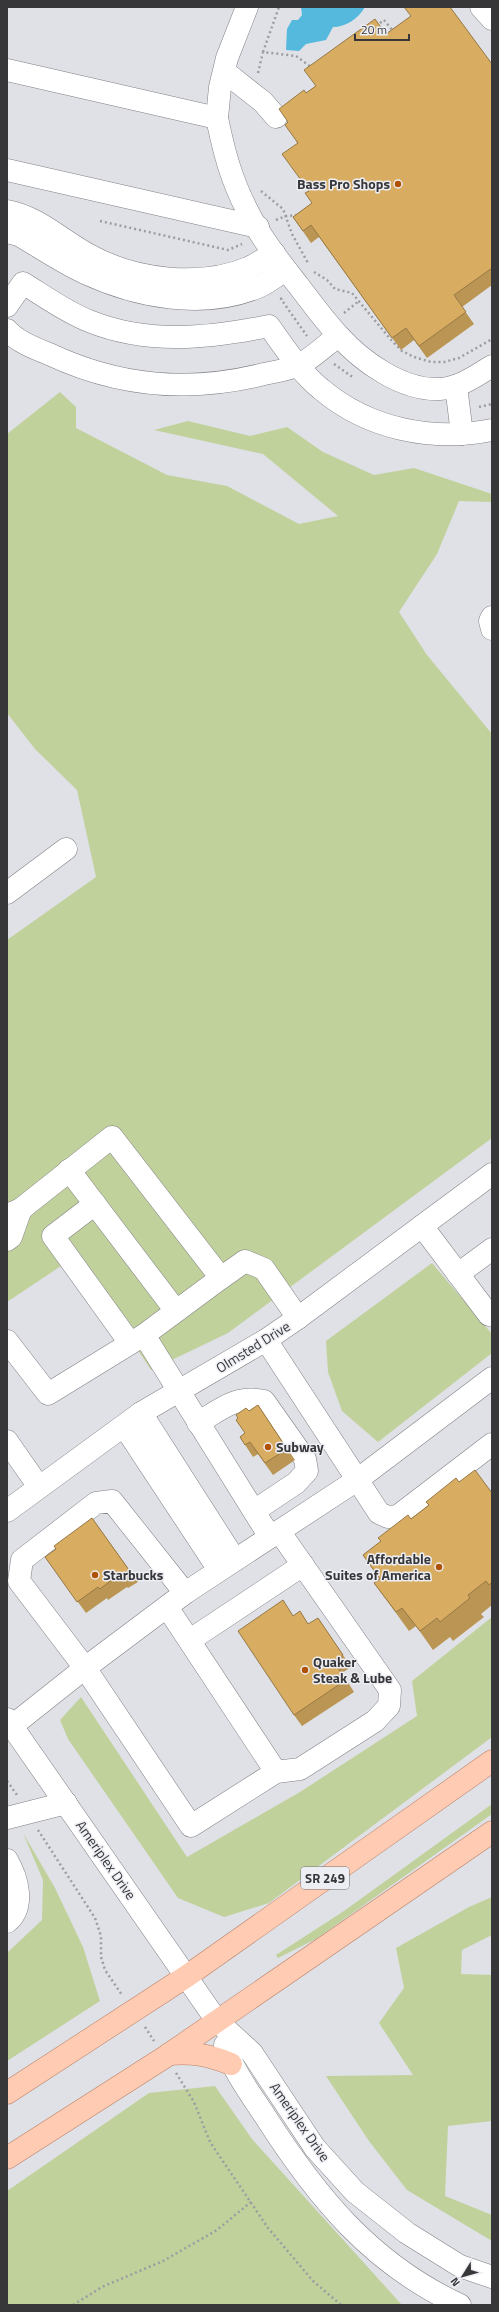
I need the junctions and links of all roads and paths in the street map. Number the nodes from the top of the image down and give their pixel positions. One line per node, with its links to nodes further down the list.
1 (247, 7): 7 (street)
2 (279, 7): 5 (path)
3 (482, 7): 4 (street)
4 (492, 19)
5 (263, 52)
6 (7, 70): 9 (street)
7 (225, 72): 8 (street); 9 (street)
8 (276, 117)
9 (217, 118): 12 (street)
10 (7, 170): 12 (street)
11 (7, 212): 14 (street)
12 (258, 227): 14 (street)
13 (7, 232): 14 (street)
14 (280, 261): 17 (street)
15 (7, 306): 18 (street)
16 (7, 330): 18 (street)
17 (338, 336): 18 (street); 20 (street)
18 (298, 366): 22 (street)
19 (492, 366): 20 (street)
20 (456, 386): 22 (street)
21 (492, 430): 22 (street)
22 (462, 434)
23 (492, 617): 24 (street)
24 (492, 630)
25 (66, 849): 26 (street)
26 (7, 893)
27 (69, 1170): 29 (street); 30 (street); 35 (street)
28 (492, 1174): 31 (street, Olmsted Drive)
29 (95, 1204): 36 (street); 39 (street)
30 (14, 1212): 32 (street)
31 (422, 1226): 34 (street); 38 (street, Olmsted Drive)
32 (7, 1240)
33 (492, 1249): 34 (street)
34 (458, 1274): 37 (street)
35 (221, 1278): 36 (street); 38 (street)
36 (176, 1311): 39 (street)
37 (491, 1316)
38 (298, 1318): 40 (street, Olmsted Drive)
39 (137, 1339): 41 (street); 43 (street)
40 (266, 1340): 43 (street, Olmsted Drive); 49 (street)
41 (7, 1341)
42 (488, 1388): 49 (street)
43 (178, 1392): 44 (street, Olmsted Drive); 45 (street)
44 (141, 1413): 46 (street, Olmsted Drive); 54 (street)
45 (198, 1423): 52 (street); 52 (street)
46 (124, 1426): 50 (street, Olmsted Drive); 54 (street)
47 (7, 1440): 50 (street)
48 (492, 1444): 49 (street)
49 (357, 1480): 53 (street)
50 (39, 1488): 51 (street, Olmsted Drive)
51 (7, 1511)
52 (254, 1512): 53 (street)
53 (274, 1534): 54 (street); 55 (street)
54 (227, 1565): 56 (street)
55 (303, 1566): 58 (street); 62 (street)
56 (186, 1593): 57 (street); 59 (street)
57 (167, 1607): 58 (street); 59 (street)
58 (190, 1640): 62 (street)
59 (85, 1668): 60 (street); 62 (street)
60 (10, 1722): 64 (street, Ameriplex Drive)
61 (492, 1761): 70 (main road, SR 249)
62 (276, 1772)
63 (7, 1781): 65 (path)
64 (66, 1803): 65 (street); 70 (street, Ameriplex Drive)
65 (29, 1813): 66 (street); 71 (path)
66 (7, 1818)
67 (492, 1832): 72 (main road)
68 (7, 1860): 69 (street)
69 (7, 1922)
70 (187, 1976): 71 (main road, SR 249); 72 (street, Ameriplex Drive)
71 (134, 2011): 73 (path); 75 (main road, SR 249)
72 (217, 2021): 73 (main road); 74 (street, Ameriplex Drive); 78 (street, Ameriplex Drive)
73 (167, 2055): 74 (main road); 76 (main road); 77 (path)
74 (231, 2064): 81 (street, Ameriplex Drive)
75 (7, 2093)
76 (7, 2158)
77 (252, 2202): 79 (path); 80 (path)
78 (492, 2278)
79 (73, 2305)
80 (341, 2305)
81 (460, 2305)

